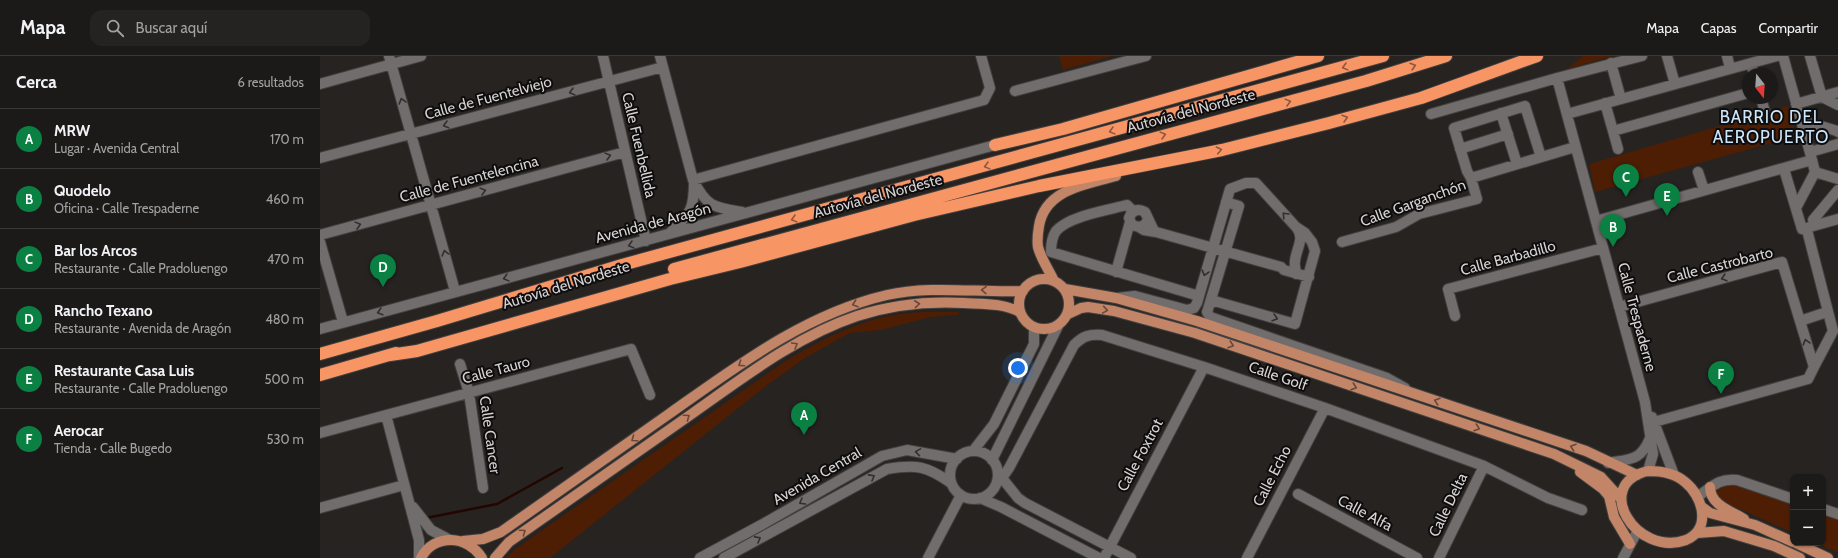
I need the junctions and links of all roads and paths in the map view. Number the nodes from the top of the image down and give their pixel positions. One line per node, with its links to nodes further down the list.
1 (421, 56): 17 (street)
2 (603, 56): 24 (street, Calle Fuenbellida)
3 (660, 56): 20 (street)
4 (981, 56): 62 (street, Avenida de Aragón)
5 (1146, 56): 27 (street)
6 (1302, 56): 46 (highway)
7 (1318, 56): 46 (highway)
8 (1383, 56): 110 (highway, Autovía del Nordeste, one-way to 110)
9 (1446, 56): 55 (highway, Autovía del Nordeste, one-way to 9)
10 (1537, 56): 53 (highway, one-way to 10)
11 (1642, 56): 18 (street)
12 (1667, 56): 26 (street)
13 (1727, 56): 21 (street)
14 (1777, 56): 19 (street)
15 (1782, 56): 34 (street)
16 (1810, 56): 30 (street)
17 (390, 60): 25 (street); 43 (street, one-way to 17)
18 (1611, 63): 23 (street); 31 (street)
19 (1751, 63): 21 (street); 22 (street)
20 (663, 67): 24 (street, Calle de Fuentelviejo); 62 (street)
21 (1730, 68): 26 (street)
22 (1752, 68)
23 (1557, 78): 38 (street); 39 (street, Calle Trespaderne)
24 (609, 82): 43 (street, Calle de Fuentelviejo, one-way to 43); 50 (street, Calle Fuenbellida)
25 (320, 84)
26 (1675, 84): 31 (street)
27 (1015, 91)
28 (1838, 92): 30 (street)
29 (1742, 94): 41 (street)
30 (1822, 97): 34 (street); 35 (street)
31 (1621, 99): 32 (street)
32 (1605, 103): 39 (street); 41 (street)
33 (1763, 104): 36 (street)
34 (1796, 104): 40 (street)
35 (1838, 105)
36 (1765, 112)
37 (1501, 113): 44 (street); 48 (street, Calle Garganchón); 54 (street, Calle Garganchón)
38 (1431, 114)
39 (1567, 114): 47 (street, Calle Trespaderne)
40 (1801, 120): 42 (street); 51 (street)
41 (1613, 131): 49 (street)
42 (1838, 132)
43 (412, 134): 52 (street, Calle de Fuentelviejo); 66 (street)
44 (1508, 134): 48 (street); 56 (street)
45 (1838, 144): 51 (street)
46 (995, 145): 69 (street, Avenida de Aragón)
47 (1575, 147): 54 (street, Calle Garganchón); 73 (street, Calle Trespaderne)
48 (1460, 149): 60 (street, Calle Garganchón)
49 (1618, 149)
50 (625, 152): 66 (street, Calle de Fuentelencina, one-way to 50); 81 (street, Calle Fuenbellida)
51 (1811, 156): 57 (street); 59 (street)
52 (320, 158)
53 (1181, 158): 92 (highway); 93 (main road)
54 (1541, 158): 56 (street, Calle Garganchón)
55 (1068, 161): 92 (highway); 111 (highway, Autovía del Nordeste)
56 (1517, 164): 60 (street, Calle Garganchón)
57 (1784, 169): 63 (street); 67 (street)
58 (1698, 172): 63 (street)
59 (1815, 172): 61 (street); 67 (street)
60 (1471, 178): 83 (street, Calle Garganchón)
61 (1838, 179)
62 (694, 180): 69 (street); 79 (street)
63 (1704, 190): 73 (street)
64 (1838, 190): 72 (street)
65 (1226, 202): 76 (street, one-way to 65); 84 (street); 86 (street)
66 (432, 205): 80 (street, Calle de Fuentelencina, one-way to 66); 95 (street, one-way to 66)
67 (1796, 208): 77 (street)
68 (1133, 211): 70 (street); 74 (street); 89 (street)
69 (746, 212): 79 (street, Avenida de Aragón)
70 (1148, 219): 75 (street); 78 (street)
71 (1838, 219): 77 (street)
72 (1813, 220)
73 (1596, 221): 85 (street, Calle Trespaderne)
74 (1130, 222): 75 (street); 89 (street)
75 (1139, 227): 78 (street)
76 (1296, 227): 87 (street); 91 (street)
77 (1802, 229): 102 (street)
78 (1154, 232): 84 (street)
79 (669, 234): 81 (street, Avenida de Aragón)
80 (320, 235)
81 (646, 241): 95 (street, Avenida de Aragón, one-way to 95)
82 (320, 242): 106 (street)
83 (1342, 242)
84 (1212, 248): 86 (street); 97 (street, one-way to 97)
85 (1603, 248): 100 (street, Calle Trespaderne); 104 (street, Calle Barbadillo)
86 (1225, 252): 88 (street); 99 (street)
87 (1294, 262): 88 (street); 90 (street)
88 (1280, 267): 90 (street)
89 (1116, 272): 97 (street)
90 (1296, 274): 91 (street)
91 (1309, 277): 99 (street, one-way to 91)
92 (670, 278): 111 (highway)
93 (1054, 281): 94 (main road); 96 (main road)
94 (1065, 289): 98 (main road); 103 (main road)
95 (455, 291): 106 (street, Avenida de Aragón, one-way to 106)
96 (1023, 291): 101 (main road); 155 (main road, one-way to 155)
97 (1199, 296): 98 (street)
98 (1116, 298): 117 (main road)
99 (1211, 300): 117 (street)
100 (1619, 307): 105 (street, Calle Castrobarto, one-way to 100); 119 (street, Calle Trespaderne)
101 (1020, 312): 108 (main road); 161 (main road, one-way to 101)
102 (1827, 312): 105 (street); 114 (street)
103 (1068, 314): 107 (main road); 127 (main road, one-way to 127)
104 (1455, 316)
105 (1800, 321): 114 (street, Calle Castrobarto, one-way to 105)
106 (343, 322): 109 (street, Avenida de Aragón)
107 (1058, 326): 108 (main road); 131 (street)
108 (1034, 327): 125 (street)
109 (320, 329)
110 (320, 354)
111 (390, 356): 115 (highway, Autovía del Nordeste)
112 (460, 364): 116 (street, Calle Cancer)
113 (1204, 367): 120 (street, Calle Golf); 126 (street, Calle Golf); 158 (street, Calle Foxtrot)
114 (1814, 367): 122 (street)
115 (320, 375)
116 (469, 393): 118 (street, Calle Tauro); 121 (street, Calle Tauro); 137 (street, Calle Cancer)
117 (1414, 393): 129 (main road, one-way to 117)
118 (650, 395)
119 (1645, 402): 122 (street, Calle Trespaderne); 124 (street, Calle Trespaderne)
120 (1325, 408): 130 (street, Calle Golf); 168 (street, Calle Echo)
121 (386, 415): 123 (street, Calle Tauro); 136 (street)
122 (1654, 422): 134 (street, Calle Trespaderne)
123 (320, 433)
124 (1650, 438): 129 (street); 132 (street, Calle Trespaderne)
125 (973, 451): 128 (street); 131 (street)
126 (1017, 451): 131 (street); 131 (street, Calle Golf)
127 (1554, 454): 143 (main road); 156 (main road)
128 (957, 459): 135 (street); 162 (street, Avenida Central, one-way to 162)
129 (1608, 463): 133 (main road)
130 (1484, 466): 147 (street, Calle Golf); 170 (street, Calle Delta)
131 (996, 471): 141 (street); 158 (street)
132 (1648, 471): 133 (main road); 134 (main road)
133 (1637, 475): 143 (main road)
134 (1674, 475): 144 (main road)
135 (951, 482): 140 (street); 163 (street, Avenida Central, one-way to 135)
136 (404, 485): 145 (street); 146 (street)
137 (483, 488)
138 (1710, 488): 142 (street); 144 (street); 150 (main road)
139 (1298, 494): 169 (street, Calle Alfa)
140 (961, 495): 141 (street); 164 (street)
141 (980, 498): 165 (street)
142 (1790, 498)
143 (1621, 499): 151 (main road)
144 (1699, 502): 150 (main road); 152 (main road)
145 (411, 504): 153 (street); 159 (street)
146 (320, 508)
147 (1582, 510)
148 (1826, 510): 149 (street)
149 (1838, 514)
150 (1755, 525): 154 (main road)
151 (1637, 532): 152 (main road); 156 (street)
152 (1697, 533): 172 (main road)
153 (450, 540): 155 (main road); 159 (main road)
154 (1790, 540)
155 (463, 541): 160 (main road)
156 (1630, 544): 171 (street)
157 (1802, 546): 173 (main road)
158 (1109, 547): 166 (street, Calle Foxtrot); 167 (street)
159 (420, 558)
160 (482, 558)
161 (495, 558)
162 (700, 558)
163 (724, 558)
164 (928, 558)
165 (1099, 558)
166 (1104, 558)
167 (1131, 558)
168 (1247, 558)
169 (1417, 558)
170 (1439, 558)
171 (1623, 558)
172 (1800, 558)
173 (1828, 558)

